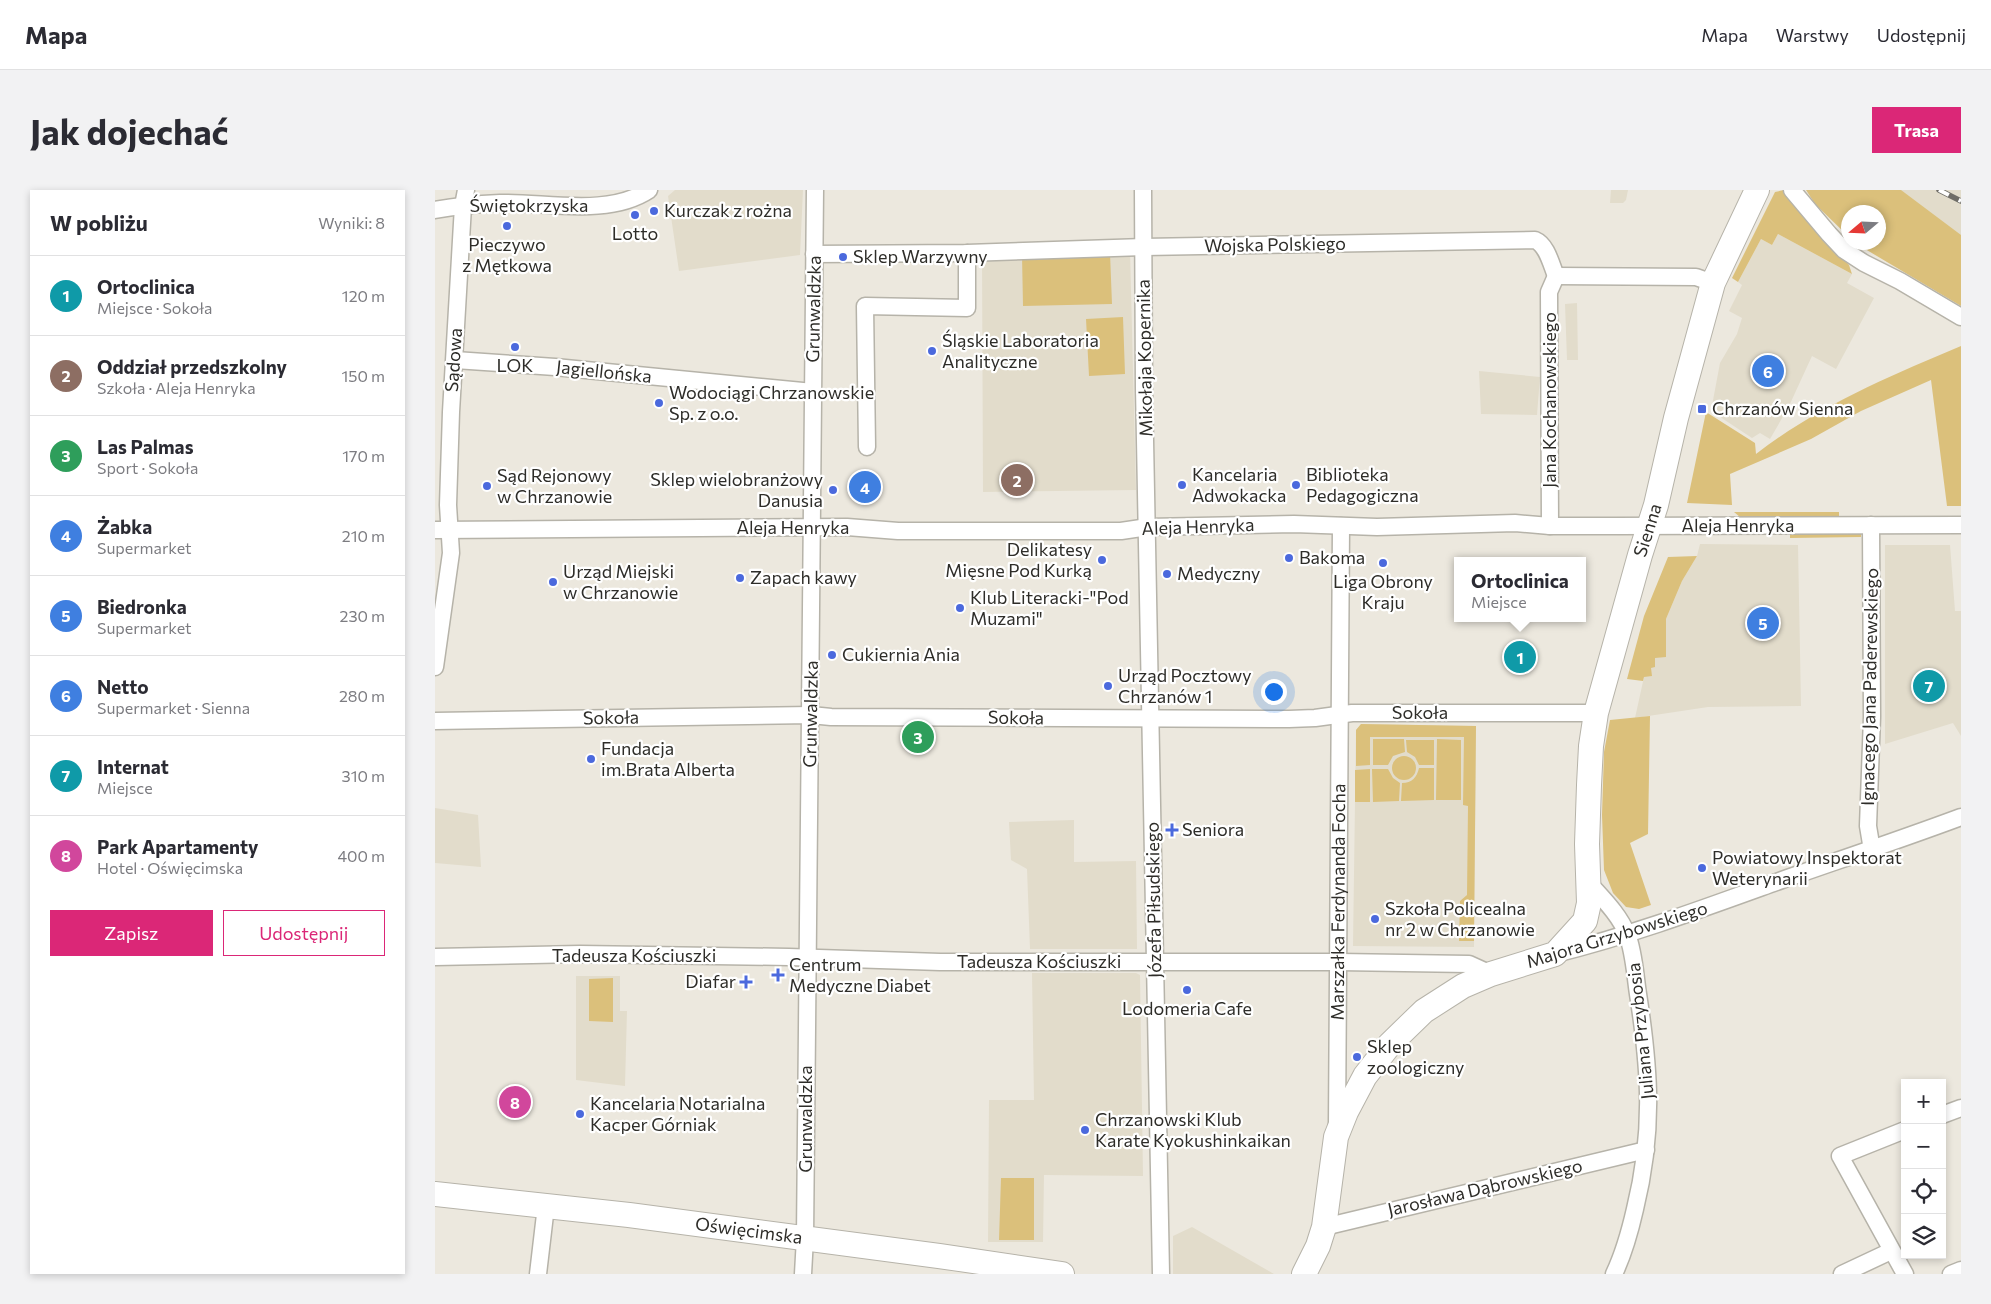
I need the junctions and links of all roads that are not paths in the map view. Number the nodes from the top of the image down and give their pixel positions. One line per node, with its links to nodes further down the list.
1 (466, 190): 7 (street, Sądowa)
2 (649, 190): 7 (street, Świętokrzyska)
3 (815, 190): 11 (street, Grunwaldzka)
4 (1143, 190): 9 (street, Mikołaja Kopernika)
5 (1757, 190): 13 (street, Sienna)
6 (1791, 190): 14 (street)
7 (463, 206): 8 (street, Świętokrzyska); 15 (street, Sądowa)
8 (435, 210)
9 (1144, 247): 10 (street, Wojska Polskiego); 12 (street, Wojska Polskiego); 23 (street, Mikołaja Kopernika)
10 (967, 253): 11 (street, Wojska Polskiego); 17 (street)
11 (814, 254): 16 (street, Grunwaldzka)
12 (1556, 276): 13 (street); 21 (street, Jana Kochanowskiego)
13 (1713, 283): 22 (street, Sienna)
14 (1961, 318)
15 (455, 360): 16 (street, Jagiellońska); 25 (street, Sądowa)
16 (813, 392): 24 (street, Grunwaldzka)
17 (867, 447)
18 (1961, 524): 19 (street, Aleja Henryka)
19 (1871, 525): 22 (street, Aleja Henryka); 33 (street, Ignacego Jana Paderewskiego)
20 (1341, 526): 21 (street, Aleja Henryka); 23 (street, Aleja Henryka); 28 (street, Marszałka Ferdynanda Focha)
21 (1551, 526): 22 (street, Aleja Henryka)
22 (1649, 526): 27 (street, Sienna)
23 (1147, 527): 24 (street, Aleja Henryka); 30 (street, Józefa Piłsudskiego)
24 (813, 528): 25 (street, Aleja Henryka); 29 (street, Grunwaldzka)
25 (442, 530): 26 (street, Sądowa)
26 (435, 667)
27 (1597, 713): 28 (street, Sokoła); 34 (street, Sienna)
28 (1340, 714): 30 (street, Sokoła); 40 (street, Marszałka Ferdynanda Focha)
29 (811, 715): 30 (street, Sokoła); 31 (street, Sokoła); 38 (street, Grunwaldzka)
30 (1151, 719): 39 (street, Józefa Piłsudskiego)
31 (435, 721)
32 (1961, 817): 33 (street, Majora Grzybowskiego)
33 (1872, 850): 35 (street, Majora Grzybowskiego)
34 (1588, 882): 35 (street); 36 (street, Sienna)
35 (1627, 933): 36 (street, Majora Grzybowskiego); 46 (street, Juliana Przybosia)
36 (1555, 954): 41 (street, Majora Grzybowskiego)
37 (435, 957): 38 (street, Tadeusza Kościuszki)
38 (807, 958): 39 (street, Tadeusza Kościuszki); 50 (street, Grunwaldzka)
39 (1155, 962): 40 (street, Tadeusza Kościuszki); 56 (street, Józefa Piłsudskiego)
40 (1339, 962): 41 (street, Tadeusza Kościuszki); 45 (street, Marszałka Ferdynanda Focha)
41 (1491, 974): 45 (street, Majora Grzybowskiego)
42 (1961, 1108): 43 (street)
43 (1946, 1114)
44 (1901, 1132): 51 (street)
45 (1336, 1137): 49 (street, Marszałka Ferdynanda Focha)
46 (1646, 1150): 49 (street, Jarosława Dąbrowskiego); 58 (street, Juliana Przybosia)
47 (435, 1194): 48 (street, Oświęcimska)
48 (546, 1206): 50 (street, Oświęcimska); 53 (street)
49 (1324, 1227): 57 (street, Marszałka Ferdynanda Focha)
50 (805, 1238): 54 (street, Grunwaldzka); 55 (street, Oświęcimska)
51 (1891, 1251): 59 (street); 60 (street)
52 (1961, 1270): 61 (street)
53 (538, 1274)
54 (803, 1274)
55 (1062, 1274)
56 (1161, 1274)
57 (1304, 1274)
58 (1614, 1274)
59 (1842, 1274)
60 (1905, 1274)
61 (1951, 1274)

